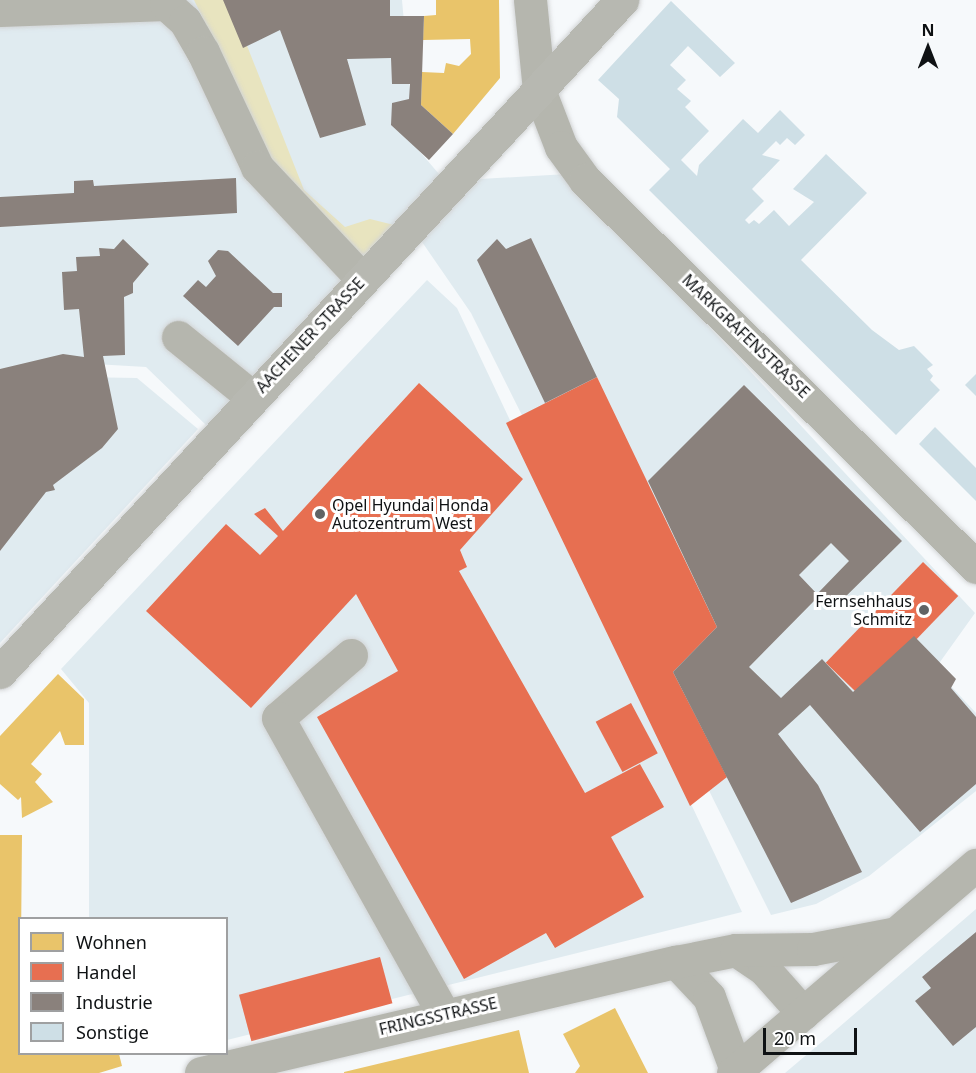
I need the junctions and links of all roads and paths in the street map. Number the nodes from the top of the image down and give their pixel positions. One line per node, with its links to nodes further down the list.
1 (530, 0): 4 (street, MARKGRAFENSTRASSE)
2 (622, 0): 4 (main road, AACHENER STRASSE)
3 (0, 10): 5 (street)
4 (539, 90): 5 (main road, AACHENER STRASSE); 8 (street, MARKGRAFENSTRASSE)
5 (362, 279): 7 (main road, AACHENER STRASSE)
6 (178, 337): 7 (street)
7 (252, 397): 10 (main road, AACHENER STRASSE)
8 (976, 567)
9 (351, 655): 15 (street)
10 (0, 672)
11 (976, 865): 12 (street)
12 (892, 934): 13 (street, FRINGSSTRASSE); 16 (street)
13 (736, 950): 14 (street, FRINGSSTRASSE); 16 (street)
14 (676, 962): 15 (street, FRINGSSTRASSE); 18 (street)
15 (452, 1013): 19 (street, FRINGSSTRASSE)
16 (803, 1013): 17 (street)
17 (771, 1058): 18 (street)
18 (734, 1072)
19 (201, 1073)

